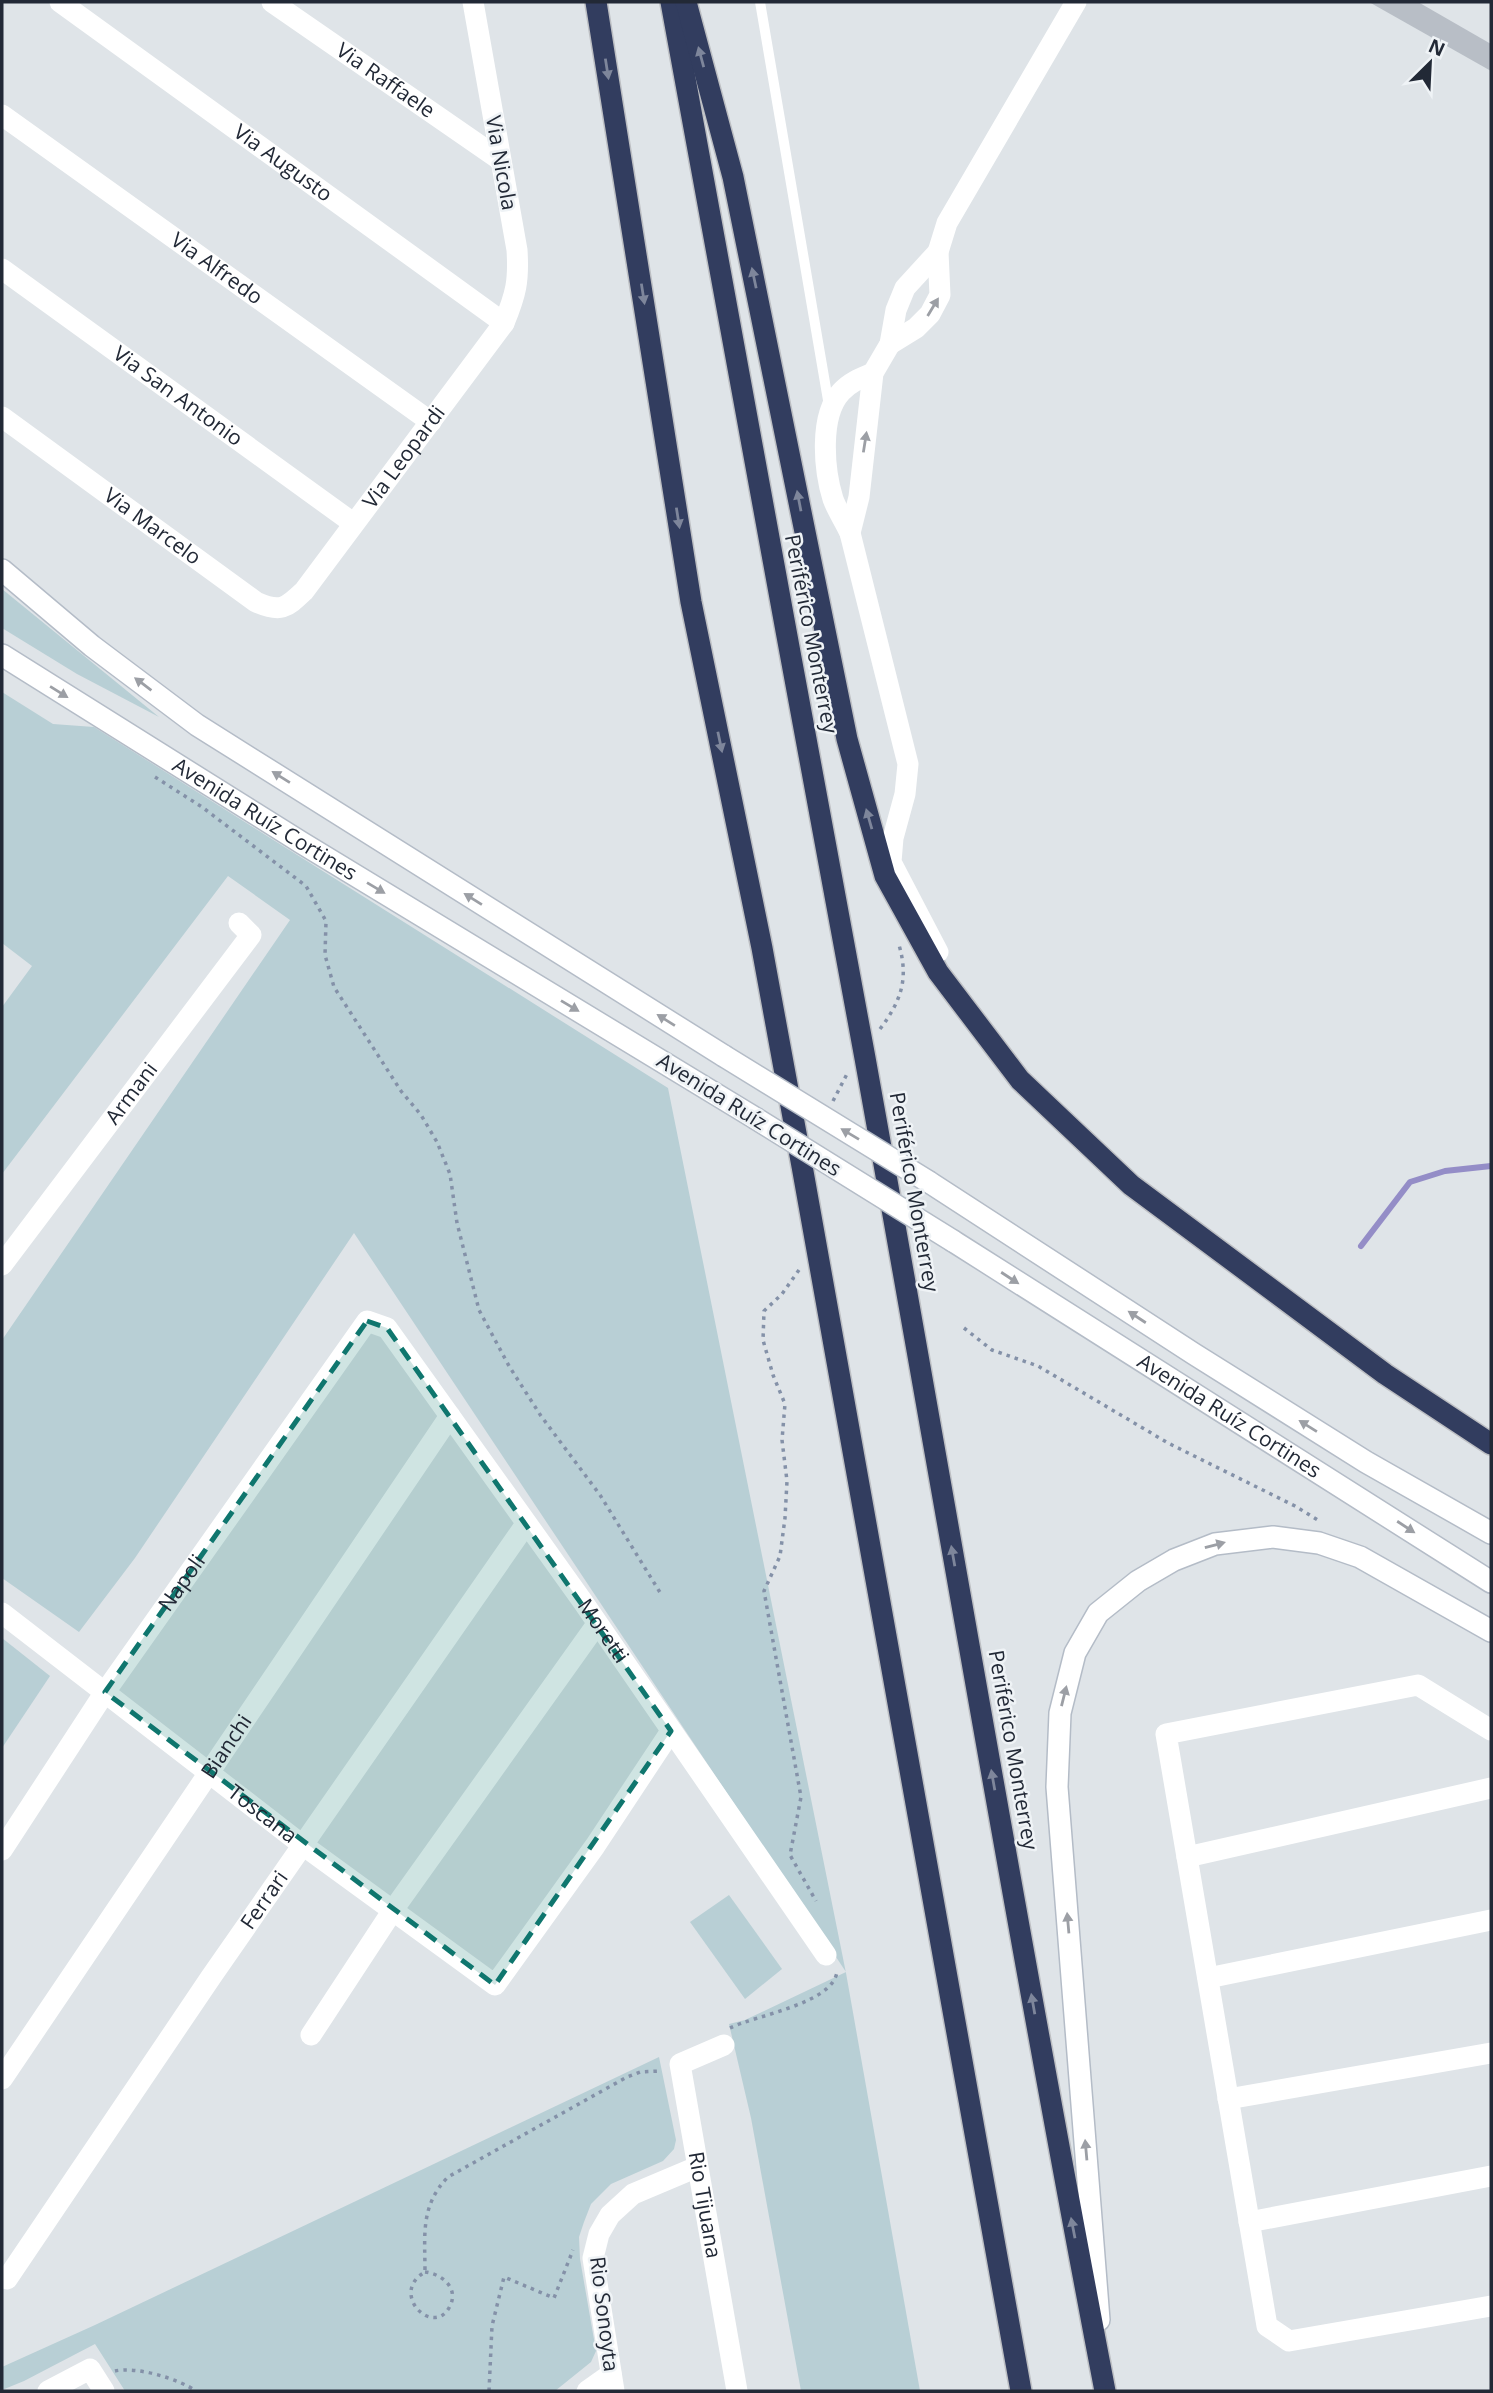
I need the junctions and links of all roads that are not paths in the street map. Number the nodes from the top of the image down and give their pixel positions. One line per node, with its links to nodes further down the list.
1 (60, 2): 13 (street, Via Augusto)
2 (271, 2): 10 (street, Via Raffaele)
3 (473, 2): 10 (street, Via Nicola)
4 (596, 2): 65 (highway, one-way to 65)
5 (671, 2): 61 (highway, Periférico Monterrey, one-way to 5)
6 (686, 2): 27 (highway, one-way to 6)
7 (760, 2): 16 (lane)
8 (1076, 2): 11 (street)
9 (2, 116): 18 (street, Via Alfredo)
10 (499, 159): 13 (street, Via Nicola)
11 (938, 252): 14 (street); 14 (street, one-way to 11)
12 (2, 269): 19 (street, Via San Antonio)
13 (504, 323): 18 (street, Via Leopardi)
14 (890, 344): 15 (street)
15 (873, 373): 16 (street); 20 (street, one-way to 15)
16 (830, 413): 20 (street)
17 (2, 417): 22 (street, Via Marcelo)
18 (431, 422): 19 (street, Via Leopardi)
19 (353, 523): 22 (street, Via Leopardi)
20 (850, 533): 27 (street)
21 (2, 570): 32 (street, Avenida Ruíz Cortines, one-way to 21, bridge)
22 (304, 591)
23 (2, 655): 33 (street, Avenida Ruíz Cortines, one-way to 33, bridge)
24 (239, 923): 25 (street, Armani)
25 (2, 1265)
26 (368, 1321): 28 (street, Moretti); 37 (street, Napoli)
27 (1385, 1374): 29 (highway); 30 (street)
28 (450, 1416): 31 (street, Moretti); 40 (street, Bianchi)
29 (1491, 1444)
30 (1491, 1451)
31 (526, 1524): 35 (street, Moretti); 42 (street, Ferrari)
32 (1491, 1532)
33 (1491, 1581)
34 (2, 1613): 37 (street, Toscana)
35 (597, 1624): 39 (street, Moretti); 45 (street)
36 (1491, 1631): 61 (street, one-way to 36)
37 (105, 1692): 40 (street, Toscana); 43 (street, Napoli)
38 (1491, 1730): 44 (street)
39 (671, 1731): 45 (street, Toscana); 47 (street, Moretti)
40 (211, 1773): 42 (street, Toscana); 52 (street, Bianchi)
41 (1491, 1788): 44 (street)
42 (303, 1844): 45 (street, Toscana); 57 (street, Ferrari)
43 (2, 1850)
44 (1187, 1857): 48 (street)
45 (393, 1910): 49 (street)
46 (1491, 1920): 48 (street)
47 (832, 1961)
48 (1208, 1978): 53 (street)
49 (311, 2035)
50 (724, 2045): 54 (street, Rio Tijuana)
51 (1491, 2053): 53 (street)
52 (2, 2079)
53 (1228, 2099): 56 (street)
54 (697, 2167): 60 (street, Rio Sonoyta); 64 (street, Rio Tijuana)
55 (1491, 2176): 56 (street)
56 (1250, 2222): 58 (street)
57 (7, 2279)
58 (1491, 2306)
59 (101, 2377): 62 (street)
60 (612, 2382): 63 (street)
61 (1105, 2390)
62 (48, 2391)
63 (587, 2391)
64 (737, 2391)
65 (1021, 2391)

